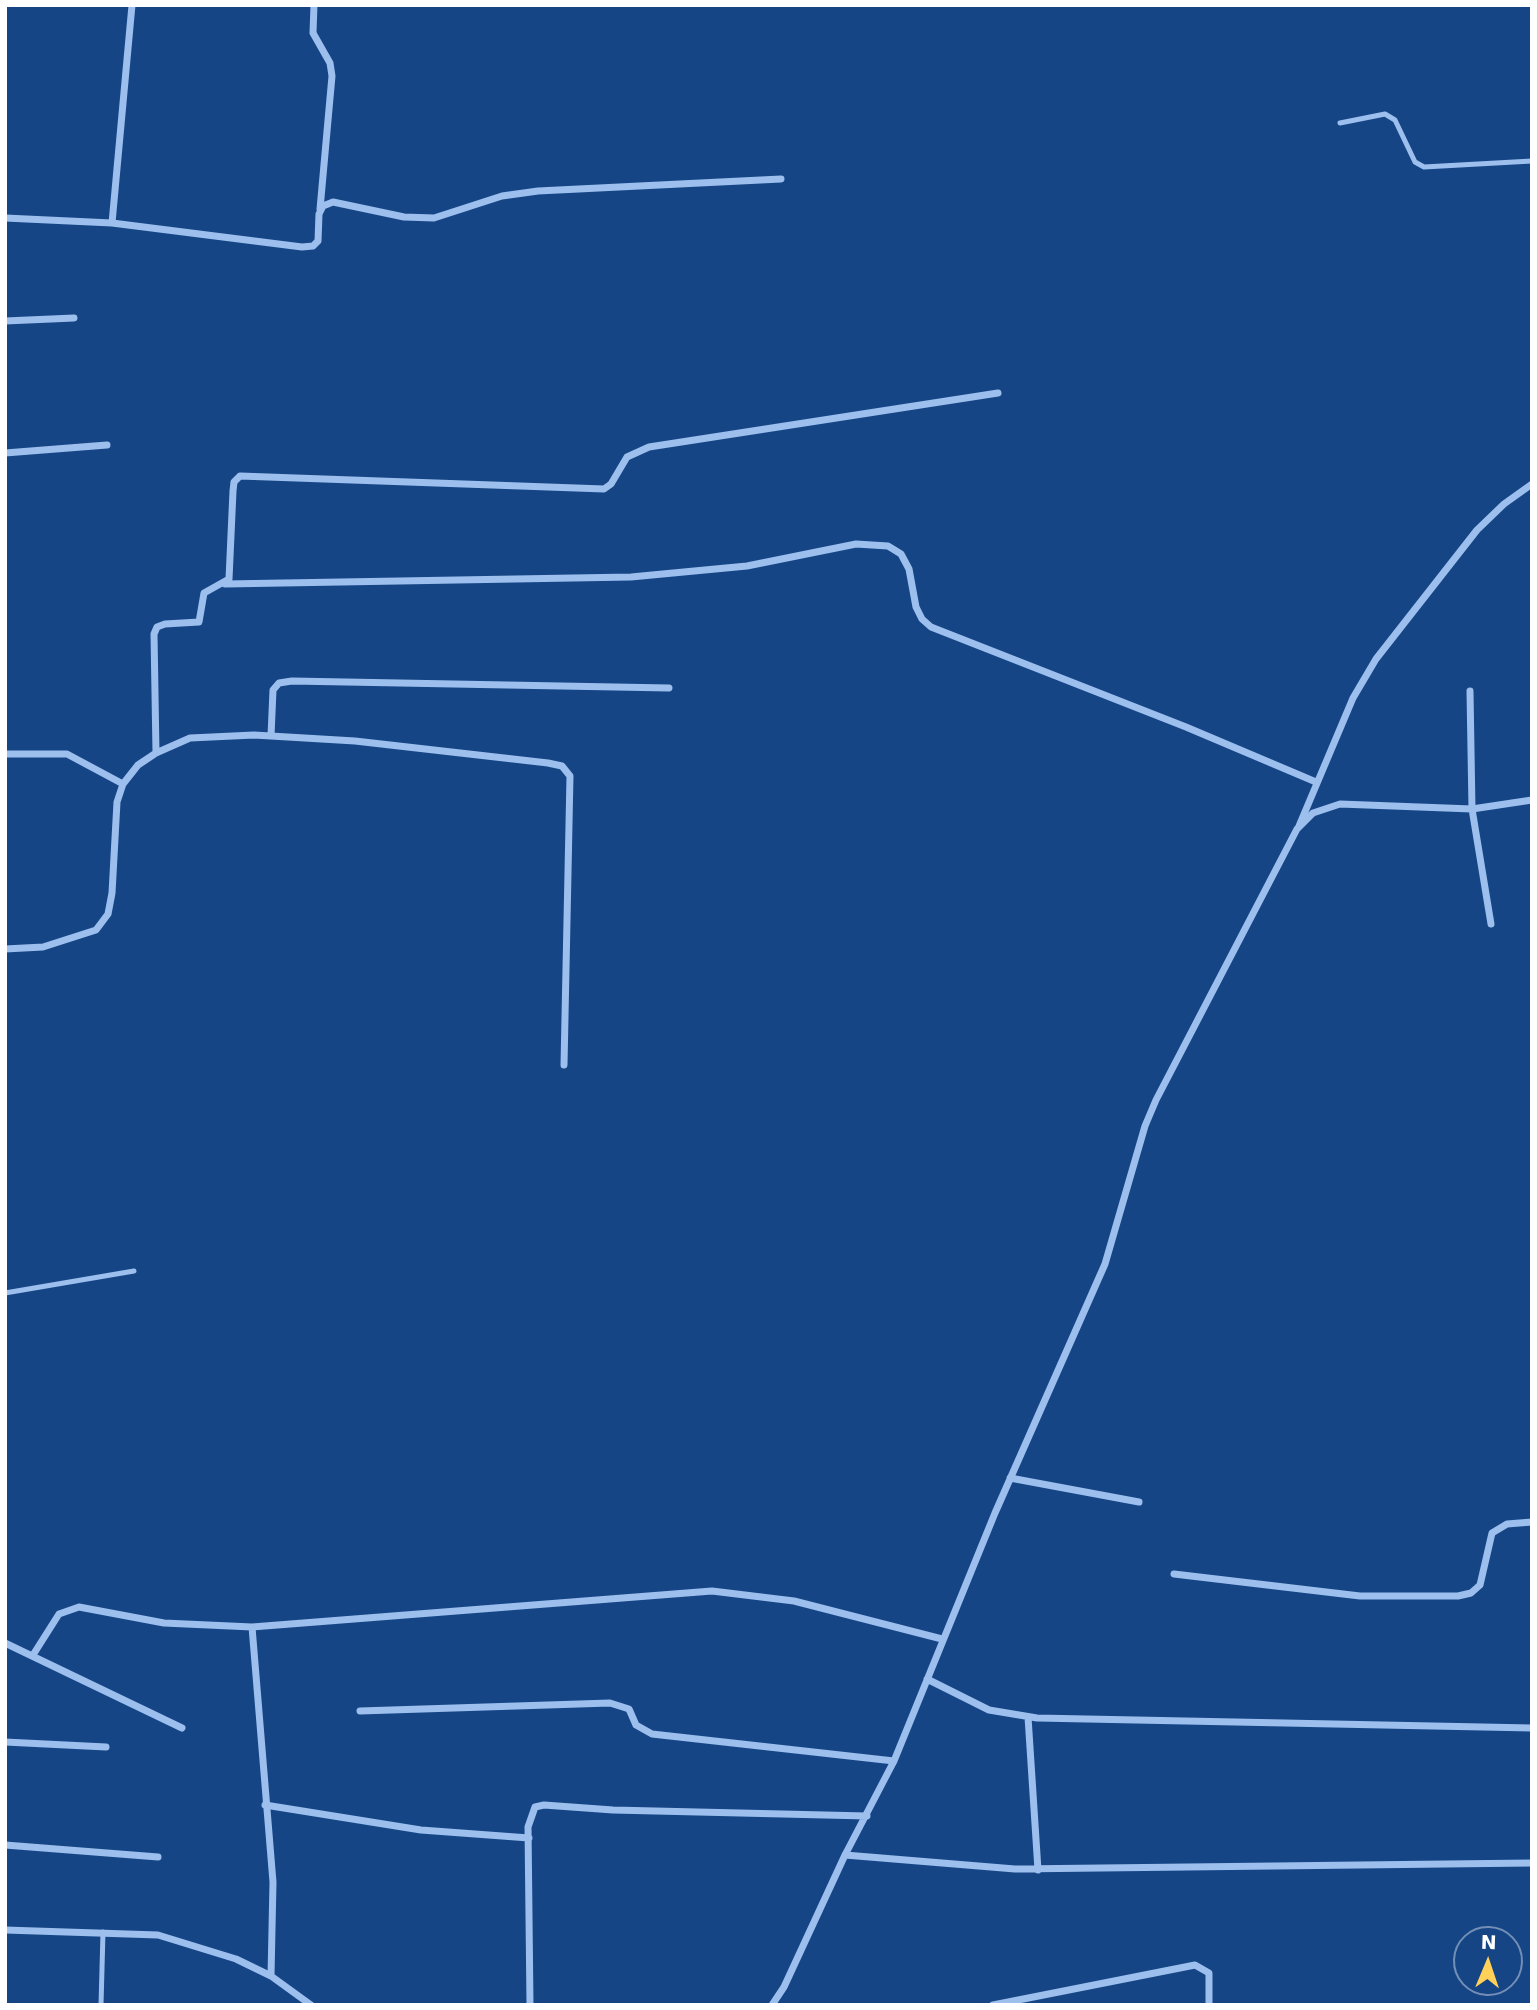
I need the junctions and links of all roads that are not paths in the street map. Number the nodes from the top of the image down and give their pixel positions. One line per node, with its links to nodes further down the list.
1 (132, 5): 8 (street)
2 (314, 5): 6 (street)
3 (1339, 123): 4 (lane)
4 (1532, 161)
5 (781, 179): 6 (street)
6 (319, 214): 8 (street)
7 (5, 218): 8 (street)
8 (112, 223)
9 (74, 318): 10 (street)
10 (5, 321)
11 (998, 393): 15 (street)
12 (107, 444): 13 (street)
13 (5, 453)
14 (1532, 484): 21 (street)
15 (225, 584): 19 (street); 21 (street)
16 (669, 688): 18 (street)
17 (1470, 691): 24 (street)
18 (271, 736): 19 (street); 28 (street)
19 (156, 752): 22 (street)
20 (5, 754): 22 (street)
21 (1316, 782): 25 (street)
22 (123, 784): 27 (street)
23 (1532, 800): 24 (street)
24 (1472, 809): 25 (street); 26 (street)
25 (1297, 829): 31 (street)
26 (1490, 924)
27 (5, 948)
28 (564, 1065)
29 (134, 1271): 30 (lane)
30 (5, 1293)
31 (1010, 1478): 32 (street); 36 (street)
32 (1139, 1502)
33 (1532, 1521): 34 (street)
34 (1174, 1574)
35 (252, 1627): 36 (street); 38 (street); 47 (street)
36 (942, 1639): 39 (street)
37 (5, 1643): 38 (street)
38 (33, 1655): 42 (street)
39 (927, 1679): 41 (street); 46 (street)
40 (360, 1711): 46 (street)
41 (1028, 1717): 43 (street); 54 (street)
42 (181, 1728)
43 (1532, 1728)
44 (5, 1742): 45 (street)
45 (106, 1747)
46 (894, 1761): 48 (street)
47 (265, 1805): 49 (street); 57 (street)
48 (867, 1816): 49 (street); 51 (street)
49 (528, 1838): 60 (street)
50 (5, 1845): 52 (street)
51 (845, 1855): 54 (street); 61 (street)
52 (158, 1857)
53 (1532, 1863): 54 (street)
54 (1038, 1870)
55 (5, 1930): 56 (street)
56 (103, 1932): 57 (street); 58 (lane)
57 (271, 1976): 59 (street)
58 (101, 2005)
59 (311, 2005)
60 (530, 2005)
61 (772, 2005)
62 (993, 2005): 63 (street)
63 (1209, 2005)

